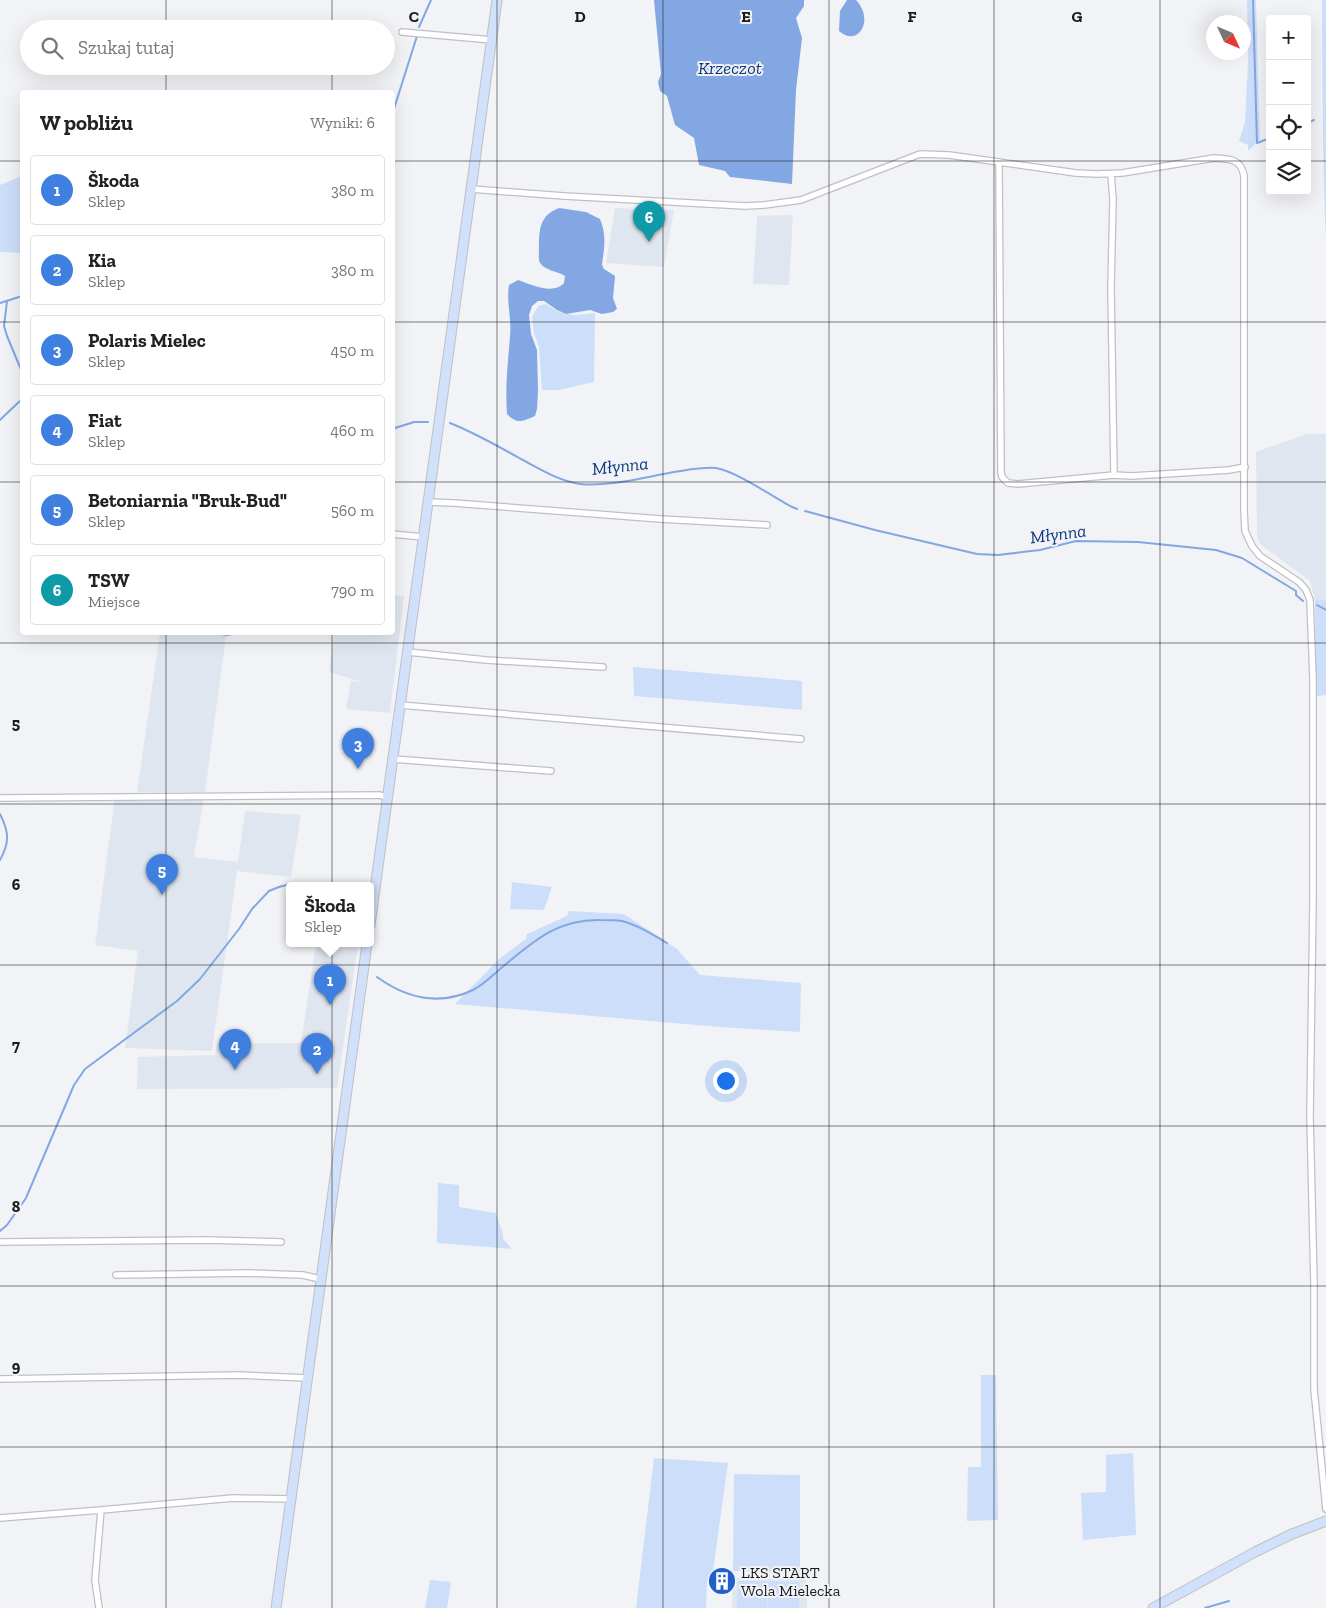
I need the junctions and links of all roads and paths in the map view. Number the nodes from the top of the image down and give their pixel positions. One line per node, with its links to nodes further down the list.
1 (497, 0): 3 (street)
2 (402, 32): 3 (street)
3 (492, 40): 6 (street)
4 (999, 162): 5 (street); 6 (street); 8 (street)
5 (1112, 174): 7 (street); 8 (street)
6 (471, 189): 9 (street)
7 (1244, 467): 8 (street); 30 (street)
8 (1114, 475)
9 (428, 502): 10 (street); 12 (street)
10 (767, 525)
11 (395, 534): 12 (street)
12 (424, 536): 13 (street)
13 (408, 652): 14 (street); 15 (street)
14 (603, 666)
15 (400, 705): 16 (street); 17 (street)
16 (801, 739)
17 (393, 759): 18 (street); 20 (street)
18 (551, 771)
19 (0, 798): 20 (street)
20 (388, 798): 21 (street)
21 (374, 898)
22 (368, 947): 26 (street)
23 (0, 1242): 24 (street)
24 (281, 1242)
25 (116, 1275): 26 (street)
26 (320, 1279): 27 (street)
27 (307, 1378): 28 (street); 29 (street)
28 (0, 1379)
29 (291, 1499): 31 (street); 35 (street)
30 (1326, 1509)
31 (101, 1510): 32 (street); 34 (street)
32 (0, 1518)
33 (1326, 1521): 36 (street)
34 (99, 1608)
35 (276, 1608)
36 (1154, 1608)

